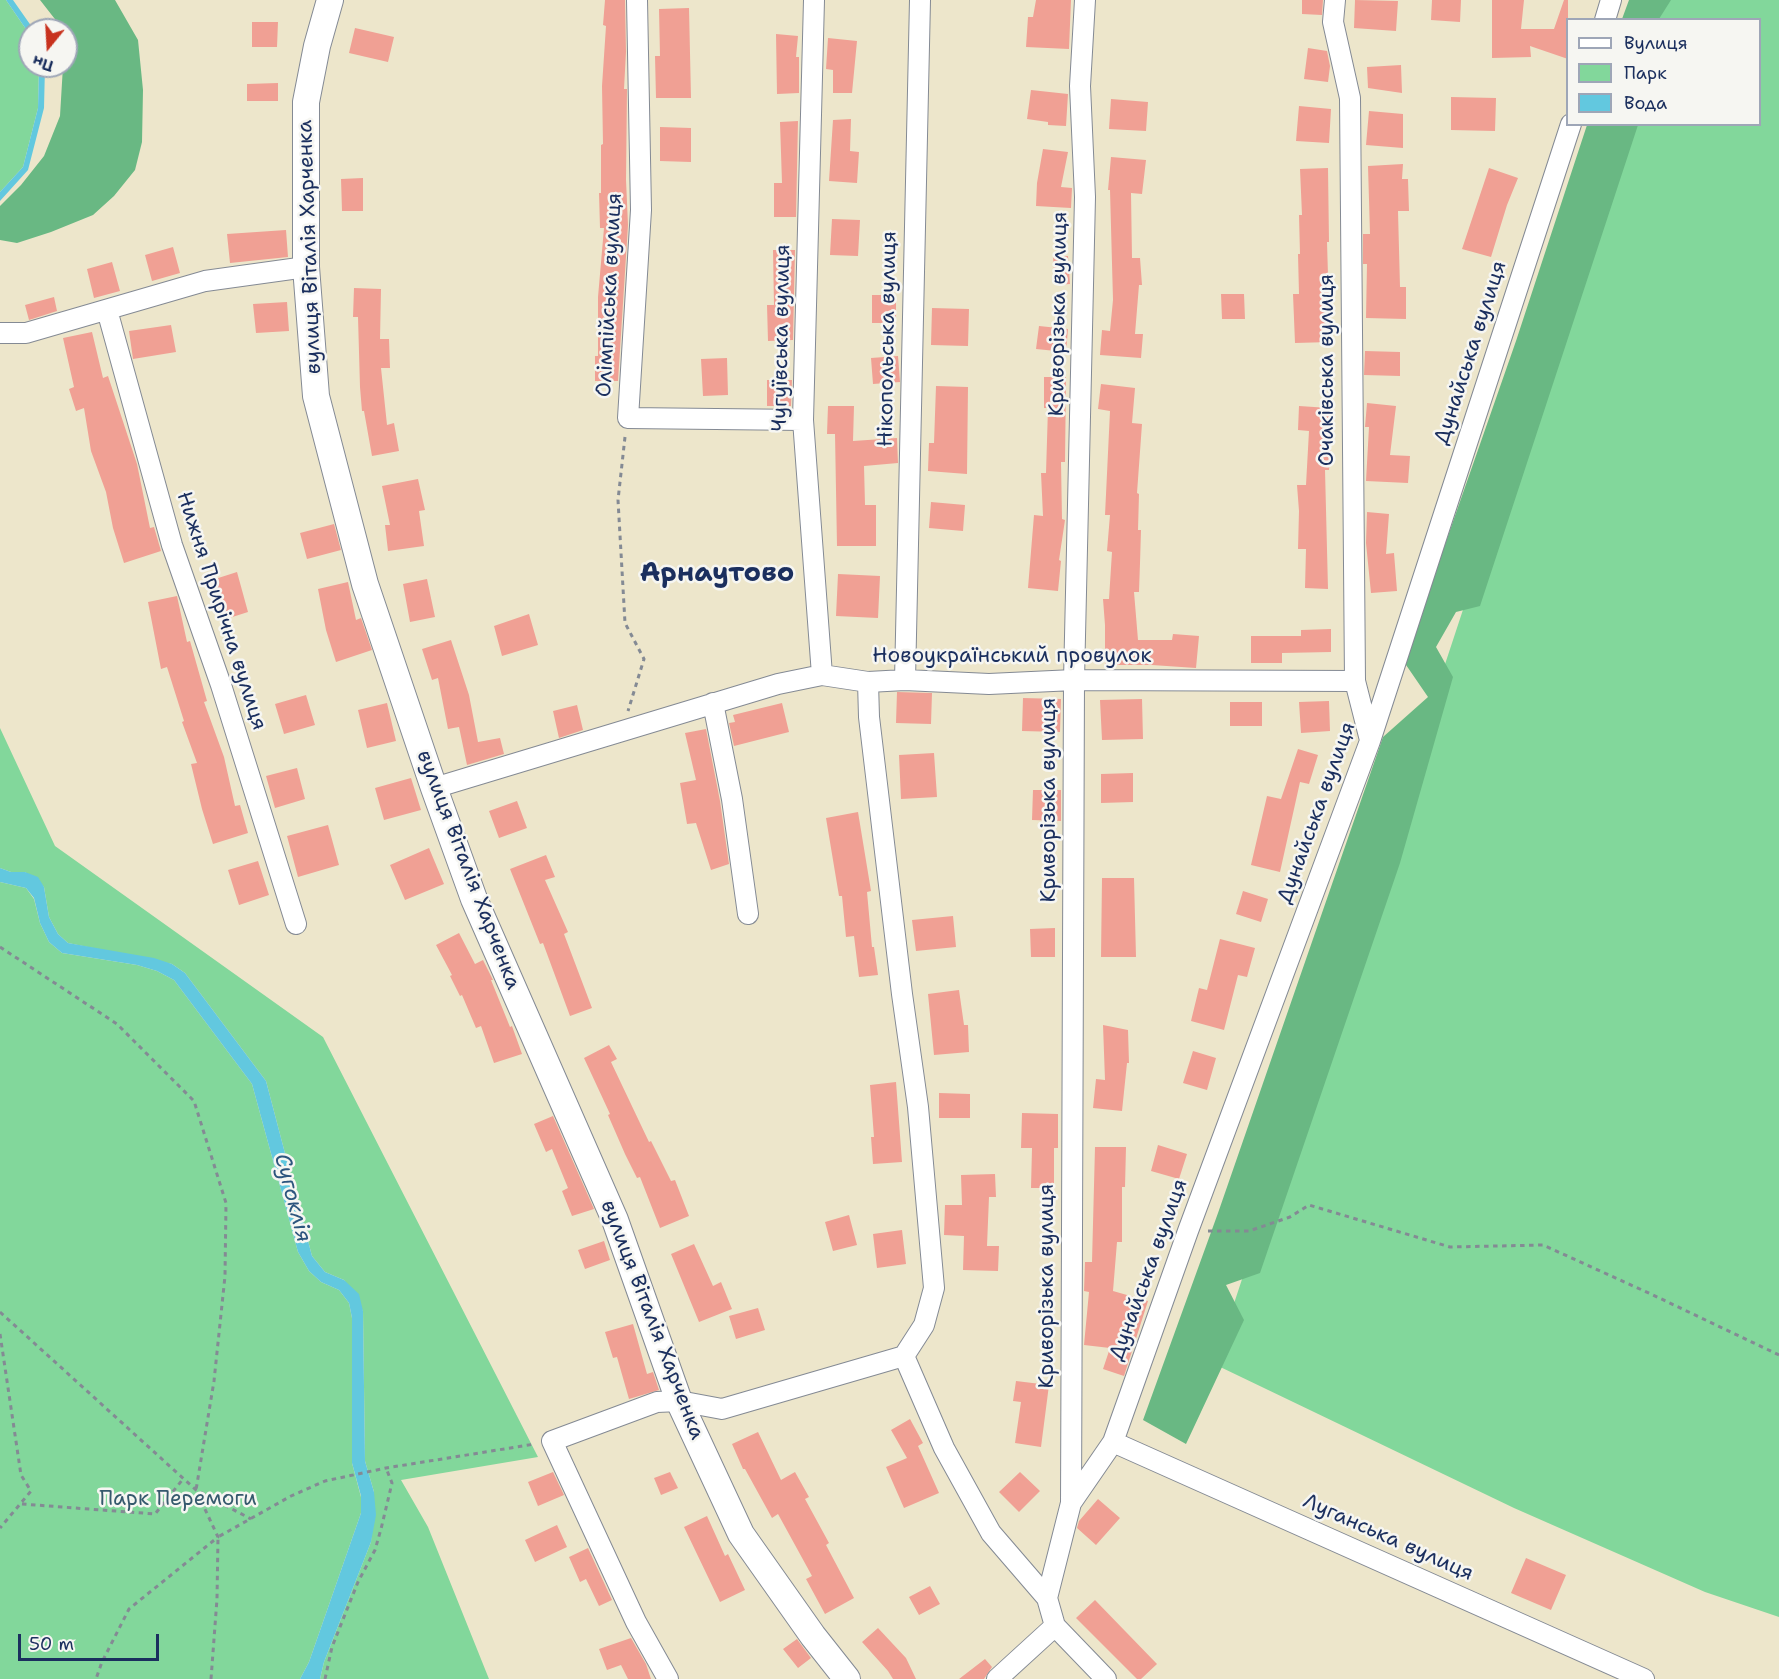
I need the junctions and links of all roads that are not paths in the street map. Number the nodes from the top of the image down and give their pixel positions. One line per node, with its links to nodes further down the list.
1 (330, 0): 10 (street, вулиця Віталія Харченка)
2 (637, 0): 13 (street, Олімпійська вулиця)
3 (814, 0): 13 (street, Чугуївська вулиця)
4 (920, 0): 15 (street, Нікопольська вулиця)
5 (1085, 0): 16 (street, Криворізька вулиця)
6 (1335, 0): 17 (street, Очаківська вулиця)
7 (1611, 0): 8 (street)
8 (1606, 18)
9 (1570, 126): 20 (street, Дунайська вулиця)
10 (306, 267): 11 (street); 21 (street, вулиця Віталія Харченка)
11 (107, 310): 12 (street); 23 (street, Нижня Прирічна вулиця)
12 (0, 333)
13 (803, 420): 14 (street, Чугуївська вулиця)
14 (822, 675): 18 (street, Новоукраїнський провулок); 19 (street, Новоукраїнський провулок)
15 (905, 680): 16 (street, Новоукраїнський провулок); 18 (street, Новоукраїнський провулок)
16 (1074, 680): 17 (street, Новоукраїнський провулок); 27 (street, Криворізька вулиця)
17 (1355, 681): 20 (street, Очаківська вулиця)
18 (868, 682): 24 (street)
19 (713, 703): 21 (street, Новоукраїнський провулок); 22 (street)
20 (1370, 741): 26 (street, Дунайська вулиця)
21 (434, 788): 25 (street, вулиця Віталія Харченка)
22 (748, 914)
23 (296, 924)
24 (904, 1356): 25 (street); 28 (street)
25 (679, 1401): 30 (street); 31 (street, вулиця Віталія Харченка)
26 (1113, 1442): 27 (street, Дунайська вулиця); 34 (street, Луганська вулиця)
27 (1071, 1503): 28 (street, Криворізька вулиця)
28 (1047, 1598): 29 (street)
29 (1055, 1626): 32 (street); 33 (street)
30 (668, 1679)
31 (847, 1679)
32 (997, 1679)
33 (1106, 1679)
34 (1644, 1679)

